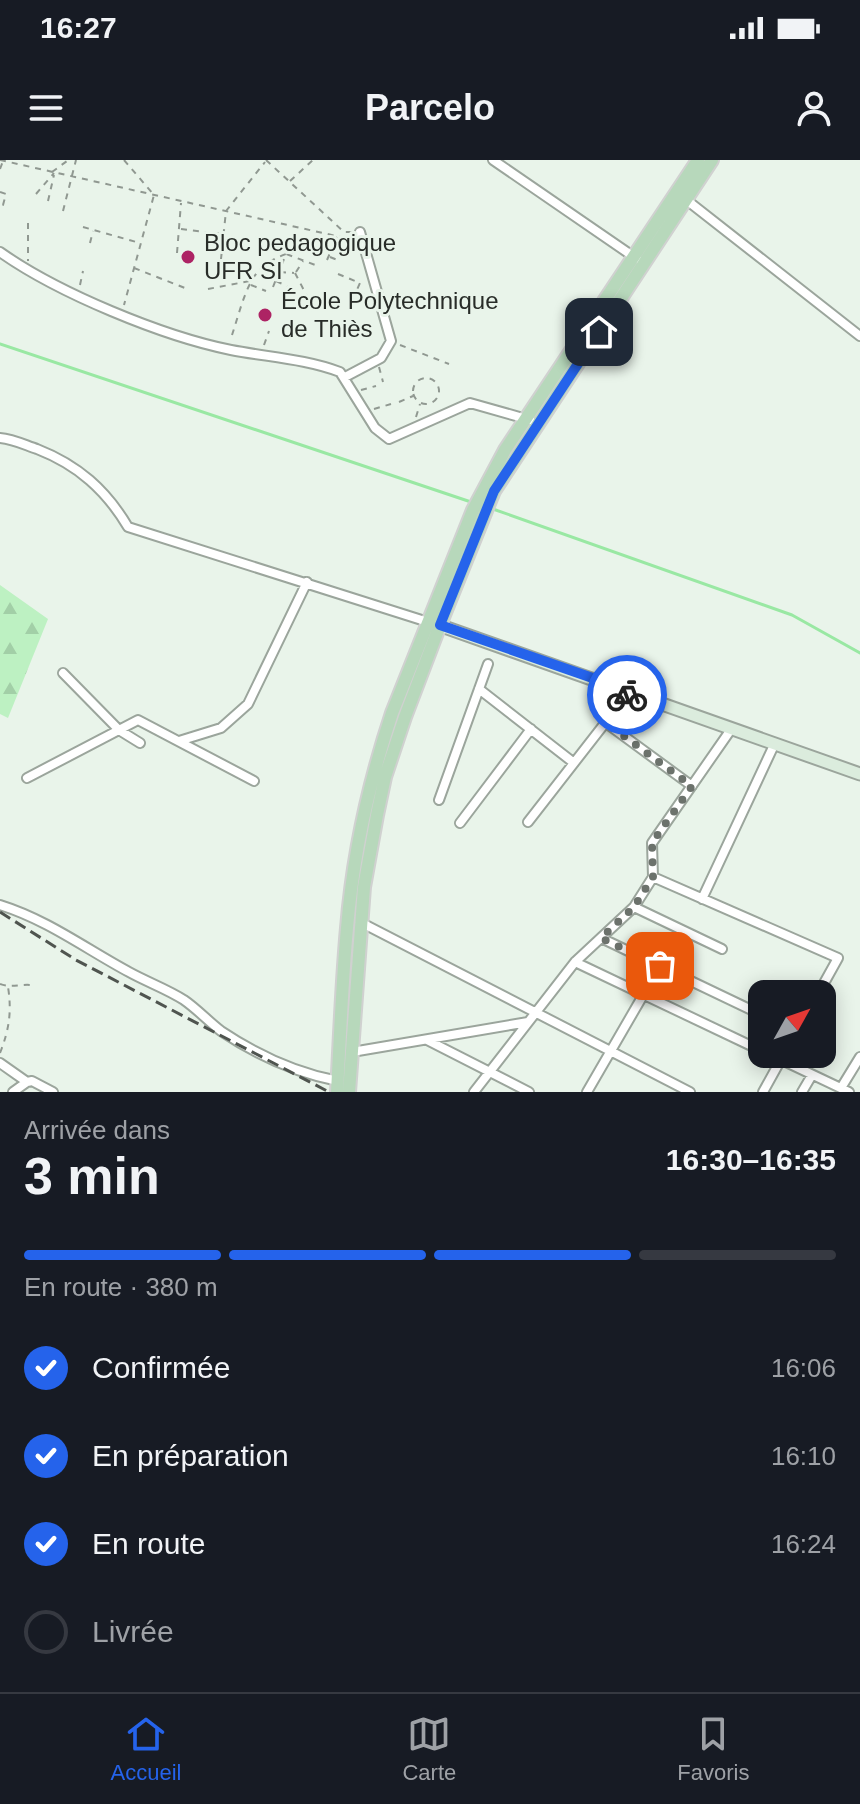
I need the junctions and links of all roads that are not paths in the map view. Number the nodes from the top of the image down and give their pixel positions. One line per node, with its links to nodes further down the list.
1 (493, 160): 7 (street)
2 (698, 160): 4 (main road)
3 (712, 160): 4 (main road)
4 (682, 196): 7 (main road); 8 (street)
5 (360, 232): 9 (street)
6 (0, 252): 9 (street)
7 (640, 260): 10 (main road)
8 (860, 336)
9 (345, 377): 10 (street)
10 (533, 421): 13 (main road)
11 (0, 438): 12 (street)
12 (307, 582): 13 (street); 22 (street)
13 (434, 624): 17 (street); 37 (main road); 58 (main road)
14 (488, 664): 16 (street)
15 (63, 673): 21 (street)
16 (479, 689): 20 (street); 30 (street)
17 (630, 691): 18 (street); 19 (street)
18 (606, 723): 25 (street); 29 (street)
19 (732, 728): 24 (street); 29 (street)
20 (531, 729): 25 (street); 32 (street)
21 (119, 730): 22 (street); 23 (street); 27 (street)
22 (179, 741): 28 (street)
23 (140, 743)
24 (775, 743): 26 (street); 34 (street)
25 (574, 763): 31 (street)
26 (860, 774)
27 (27, 778)
28 (254, 781)
29 (692, 786): 33 (street)
30 (439, 800)
31 (528, 822)
32 (460, 823)
33 (653, 877): 34 (street); 36 (street)
34 (702, 899): 42 (street)
35 (0, 905): 58 (street)
36 (634, 907): 38 (street); 39 (street)
37 (360, 922): 45 (street); 50 (main road)
38 (601, 938): 40 (street); 41 (street)
39 (722, 949)
40 (575, 962): 43 (street); 45 (street)
41 (660, 966): 43 (street); 44 (street)
42 (826, 980)
43 (644, 994): 48 (street); 49 (street)
44 (748, 1008)
45 (535, 1012): 46 (street); 49 (street)
46 (528, 1022): 47 (street); 55 (street)
47 (427, 1040): 50 (street); 55 (street)
48 (748, 1044)
49 (611, 1051): 59 (street); 66 (street)
50 (352, 1052): 63 (main road)
51 (860, 1057): 60 (street)
52 (0, 1063): 57 (street)
53 (777, 1068): 68 (street)
54 (801, 1068): 56 (street)
55 (489, 1072): 64 (street); 65 (street)
56 (812, 1075): 60 (street); 69 (street)
57 (27, 1082): 61 (street); 62 (street)
58 (338, 1086)
59 (673, 1088): 67 (street)
60 (845, 1090)
61 (13, 1092)
62 (53, 1092)
63 (349, 1092)
64 (474, 1092)
65 (529, 1092)
66 (587, 1092)
67 (690, 1092)
68 (763, 1092)
69 (802, 1092)

